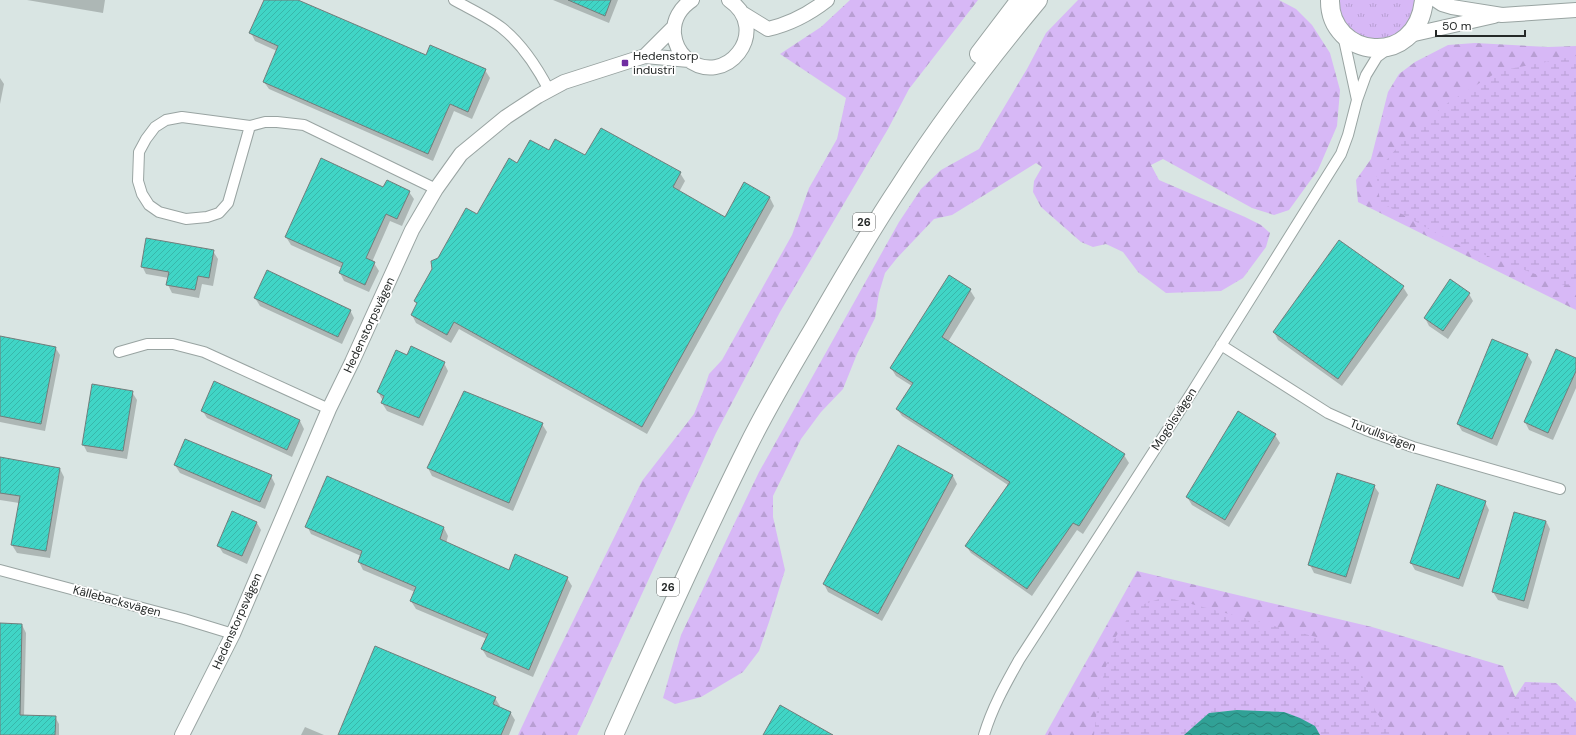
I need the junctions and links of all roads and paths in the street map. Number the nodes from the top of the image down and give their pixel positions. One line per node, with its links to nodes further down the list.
1 (454, 0): 21 (street)
2 (692, 0): 13 (street)
3 (729, 0): 11 (street)
4 (828, 0): 14 (street)
5 (1020, 0): 32 (highway, 26)
6 (1038, 0): 33 (highway, 26)
7 (1424, 0): 16 (highway)
8 (1436, 0): 12 (street)
9 (1327, 3): 15 (highway)
10 (1576, 10): 12 (street)
11 (742, 13): 14 (street); 18 (street)
12 (1502, 15): 16 (street)
13 (674, 26): 19 (street); 20 (street)
14 (768, 29): 18 (street, Hedenstorpsvägen)
15 (1343, 33): 17 (highway); 22 (street, Mogölsvägen)
16 (1410, 35): 17 (highway)
17 (1391, 46): 22 (street, Mogölsvägen)
18 (739, 53): 20 (street, Hedenstorpsvägen)
19 (645, 56): 20 (street, Hedenstorpsvägen); 21 (street, Hedenstorpsvägen)
20 (689, 60)
21 (549, 90): 24 (street, Hedenstorpsvägen)
22 (1357, 100): 25 (street, Mogölsvägen)
23 (250, 126): 23 (street); 24 (street)
24 (436, 189): 27 (street, Hedenstorpsvägen)
25 (1221, 345): 28 (street, Tuvullsvägen); 34 (street, Mogölsvägen)
26 (119, 352): 27 (street)
27 (329, 409): 30 (street, Hedenstorpsvägen)
28 (1560, 489)
29 (0, 570): 30 (street, Källebacksvägen)
30 (233, 634): 31 (street, Hedenstorpsvägen)
31 (182, 735)
32 (603, 735)
33 (614, 735)
34 (984, 735)

